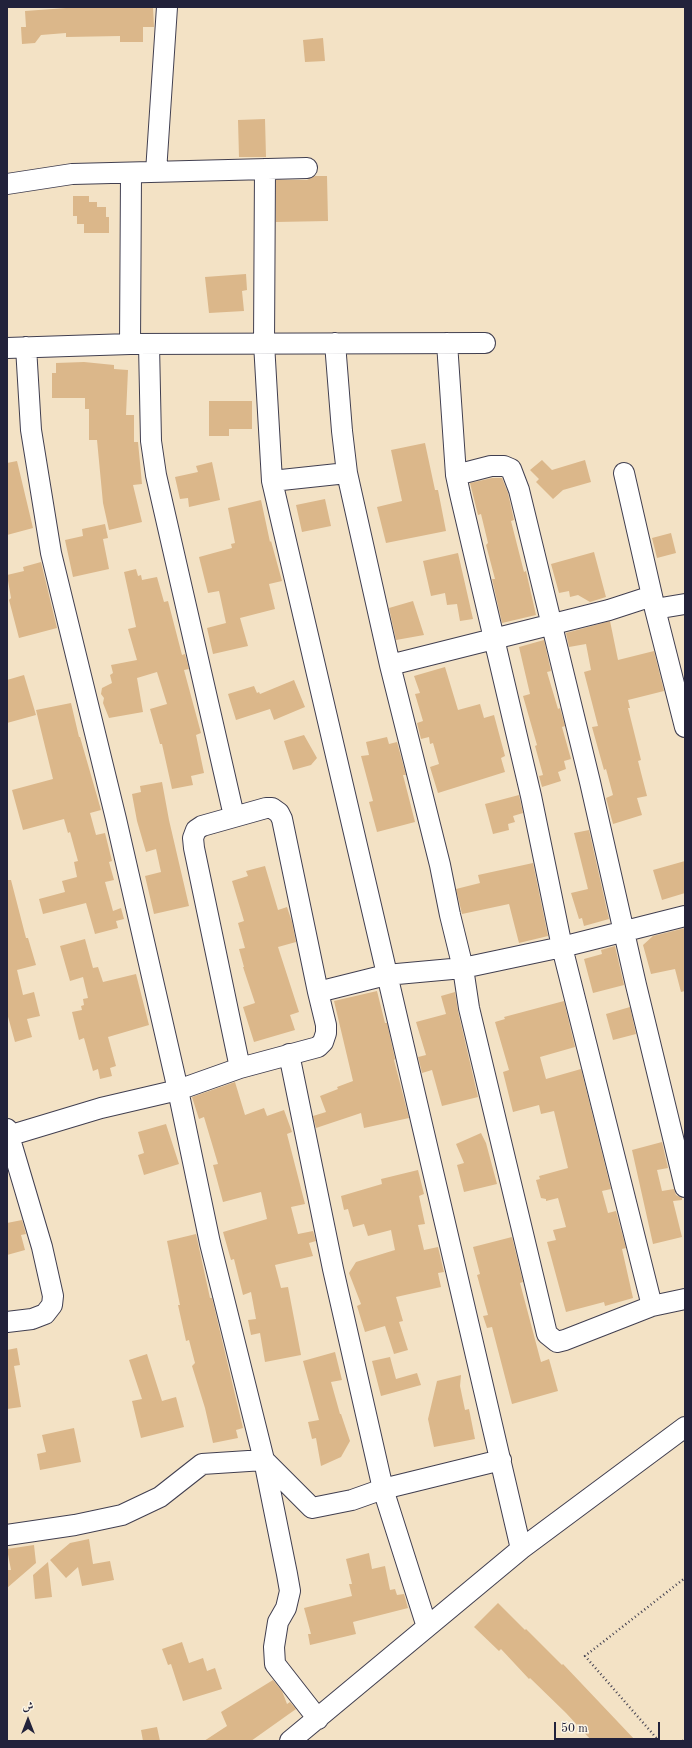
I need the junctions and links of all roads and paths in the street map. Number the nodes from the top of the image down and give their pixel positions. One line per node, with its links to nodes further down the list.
1 (167, 7): 4 (street)
2 (307, 168): 3 (street)
3 (265, 169): 4 (street); 7 (street)
4 (156, 172): 5 (street)
5 (131, 174): 6 (street); 11 (street)
6 (7, 184)
7 (264, 343): 8 (street); 11 (street); 16 (street)
8 (335, 343): 9 (street); 13 (street)
9 (447, 343): 10 (street); 15 (street)
10 (486, 343)
11 (139, 344): 12 (street); 23 (street)
12 (17, 347): 32 (street)
13 (347, 473): 16 (street); 21 (street)
14 (624, 473): 17 (street)
15 (456, 475): 19 (street); 20 (street)
16 (272, 481): 28 (street)
17 (654, 602): 18 (street); 19 (street); 22 (street)
18 (685, 604)
19 (553, 624): 20 (street); 25 (street)
20 (493, 638): 21 (street); 26 (street)
21 (390, 665): 27 (street)
22 (685, 727)
23 (234, 816): 29 (street); 31 (street)
24 (685, 916): 25 (street)
25 (625, 930): 26 (street); 34 (street)
26 (562, 947): 27 (street); 36 (street)
27 (463, 968): 28 (street); 36 (street)
28 (386, 974): 29 (street); 40 (street)
29 (318, 992): 30 (street)
30 (288, 1054): 31 (street); 41 (street)
31 (240, 1068): 32 (street)
32 (178, 1090): 33 (street); 39 (street)
33 (8, 1132): 37 (street)
34 (685, 1187)
35 (685, 1299): 36 (street)
36 (652, 1306)
37 (7, 1322)
38 (685, 1427): 43 (street)
39 (264, 1460): 41 (street); 42 (street); 46 (street)
40 (501, 1460): 41 (street); 43 (street)
41 (383, 1489): 45 (street)
42 (7, 1535)
43 (521, 1549): 45 (street)
44 (685, 1578): 48 (path)
45 (427, 1627): 46 (street)
46 (318, 1719): 47 (street)
47 (290, 1741)
48 (659, 1741)

